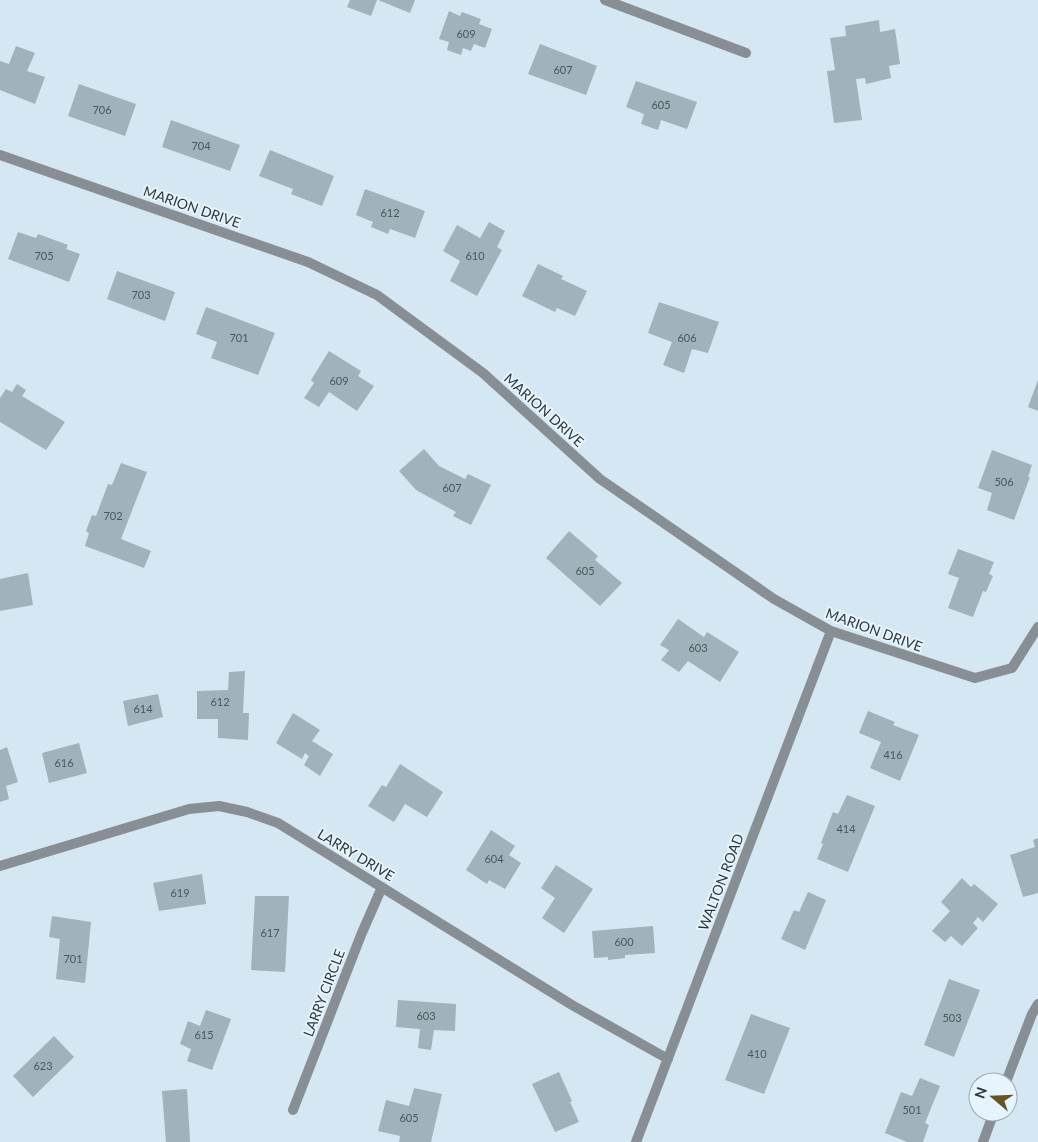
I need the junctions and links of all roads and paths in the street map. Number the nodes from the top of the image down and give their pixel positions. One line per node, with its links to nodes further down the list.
1 (605, 0): 2 (street)
2 (746, 53)
3 (0, 155): 5 (street, MARION DRIVE)
4 (1038, 627): 5 (street, MARION DRIVE)
5 (831, 631): 9 (street, WALTON ROAD)
6 (0, 866): 7 (street, LARRY DRIVE)
7 (382, 886): 9 (street, LARRY DRIVE); 11 (street, LARRY CIRCLE)
8 (1038, 1004): 10 (street)
9 (668, 1059): 13 (street, WALTON ROAD)
10 (1010, 1072)
11 (293, 1110)
12 (990, 1122): 14 (street)
13 (636, 1142)
14 (983, 1142)

